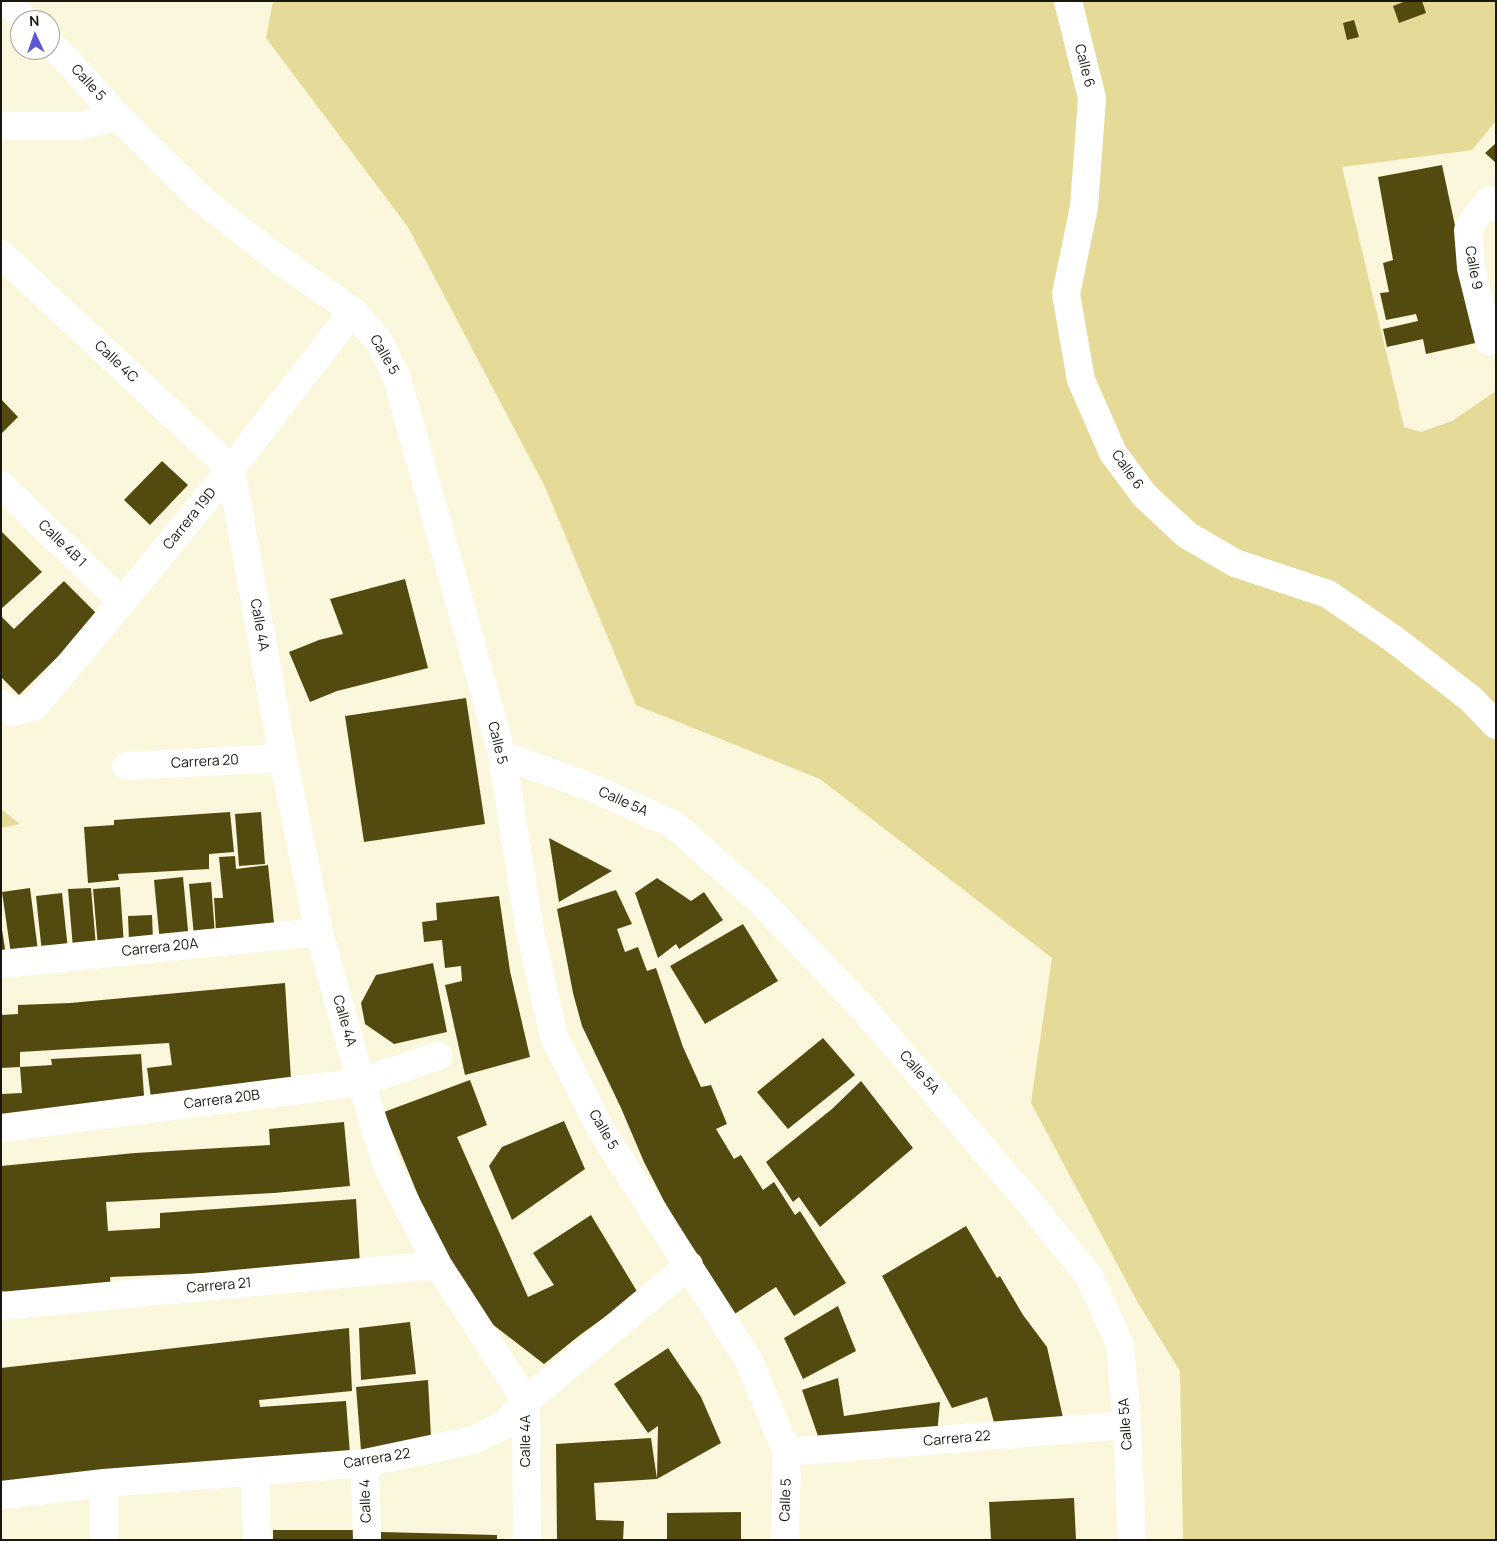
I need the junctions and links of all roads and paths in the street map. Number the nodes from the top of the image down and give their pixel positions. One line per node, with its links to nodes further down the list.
1 (5, 1): 3 (street)
2 (1068, 1): 15 (street, Calle 6)
3 (14, 10)
4 (60, 53): 5 (street, Calle 5)
5 (117, 116): 6 (street); 9 (street, Calle 5)
6 (1, 126)
7 (1492, 205): 10 (street, Calle 9)
8 (1, 254): 11 (street, Calle 4C)
9 (353, 311): 11 (street, Carrera 19D); 16 (street, Calle 5)
10 (1489, 340)
11 (231, 469): 13 (street, Carrera 19D); 17 (street, Calle 4A)
12 (1, 485): 13 (street, Calle 4B 1)
13 (122, 602): 14 (street, Carrera 19D)
14 (7, 708)
15 (1496, 725)
16 (502, 755): 25 (street, Calle 5); 28 (street, Calle 5A)
17 (283, 758): 18 (street, Carrera 20); 19 (street, Calle 4A)
18 (126, 766)
19 (319, 932): 20 (street, Carrera 20A); 22 (street, Calle 4A)
20 (1, 964)
21 (438, 1056): 22 (street, Carrera 20B)
22 (361, 1082): 23 (street, Carrera 20B); 24 (street, Calle 4A)
23 (1, 1128)
24 (438, 1265): 26 (street, Carrera 21); 27 (street, Calle 4A)
25 (689, 1265): 27 (street, Carrera 22); 29 (street, Calle 5)
26 (1, 1306)
27 (526, 1401): 30 (street, Carrera 22); 37 (street, Calle 4A)
28 (1127, 1425): 29 (street, Carrera 22); 39 (street, Calle 5A)
29 (787, 1452): 38 (street, Calle 5)
30 (365, 1463): 31 (street, Carrera 22); 36 (street, Calle 4)
31 (255, 1472): 32 (street, Carrera 22); 35 (street)
32 (104, 1483): 33 (street, Carrera 22); 34 (street)
33 (1, 1495)
34 (104, 1540)
35 (257, 1540)
36 (367, 1540)
37 (527, 1540)
38 (785, 1540)
39 (1132, 1540)

